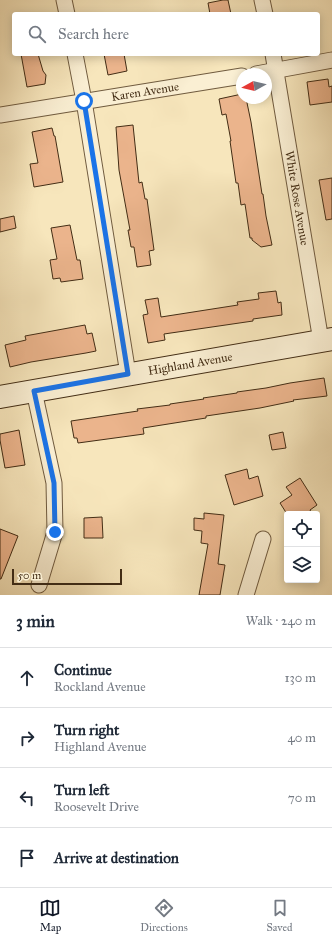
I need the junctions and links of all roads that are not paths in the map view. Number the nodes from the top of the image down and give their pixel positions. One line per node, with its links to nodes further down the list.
1 (64, 0): 3 (street)
2 (262, 0): 4 (street)
3 (67, 12)
4 (265, 12)
5 (75, 56): 11 (street)
6 (273, 56): 8 (street, White Rose Avenue)
7 (332, 60): 8 (street)
8 (276, 71): 9 (street); 13 (street, White Rose Avenue)
9 (272, 72)
10 (236, 77): 11 (street, Karen Avenue)
11 (84, 101): 12 (street, Karen Avenue); 14 (street)
12 (0, 115)
13 (326, 340): 14 (main road, Highland Avenue)
14 (128, 374): 15 (main road, Highland Avenue)
15 (34, 391): 16 (main road, Highland Avenue); 18 (street)
16 (0, 397)
17 (263, 539): 19 (street)
18 (39, 585)
19 (246, 595)

